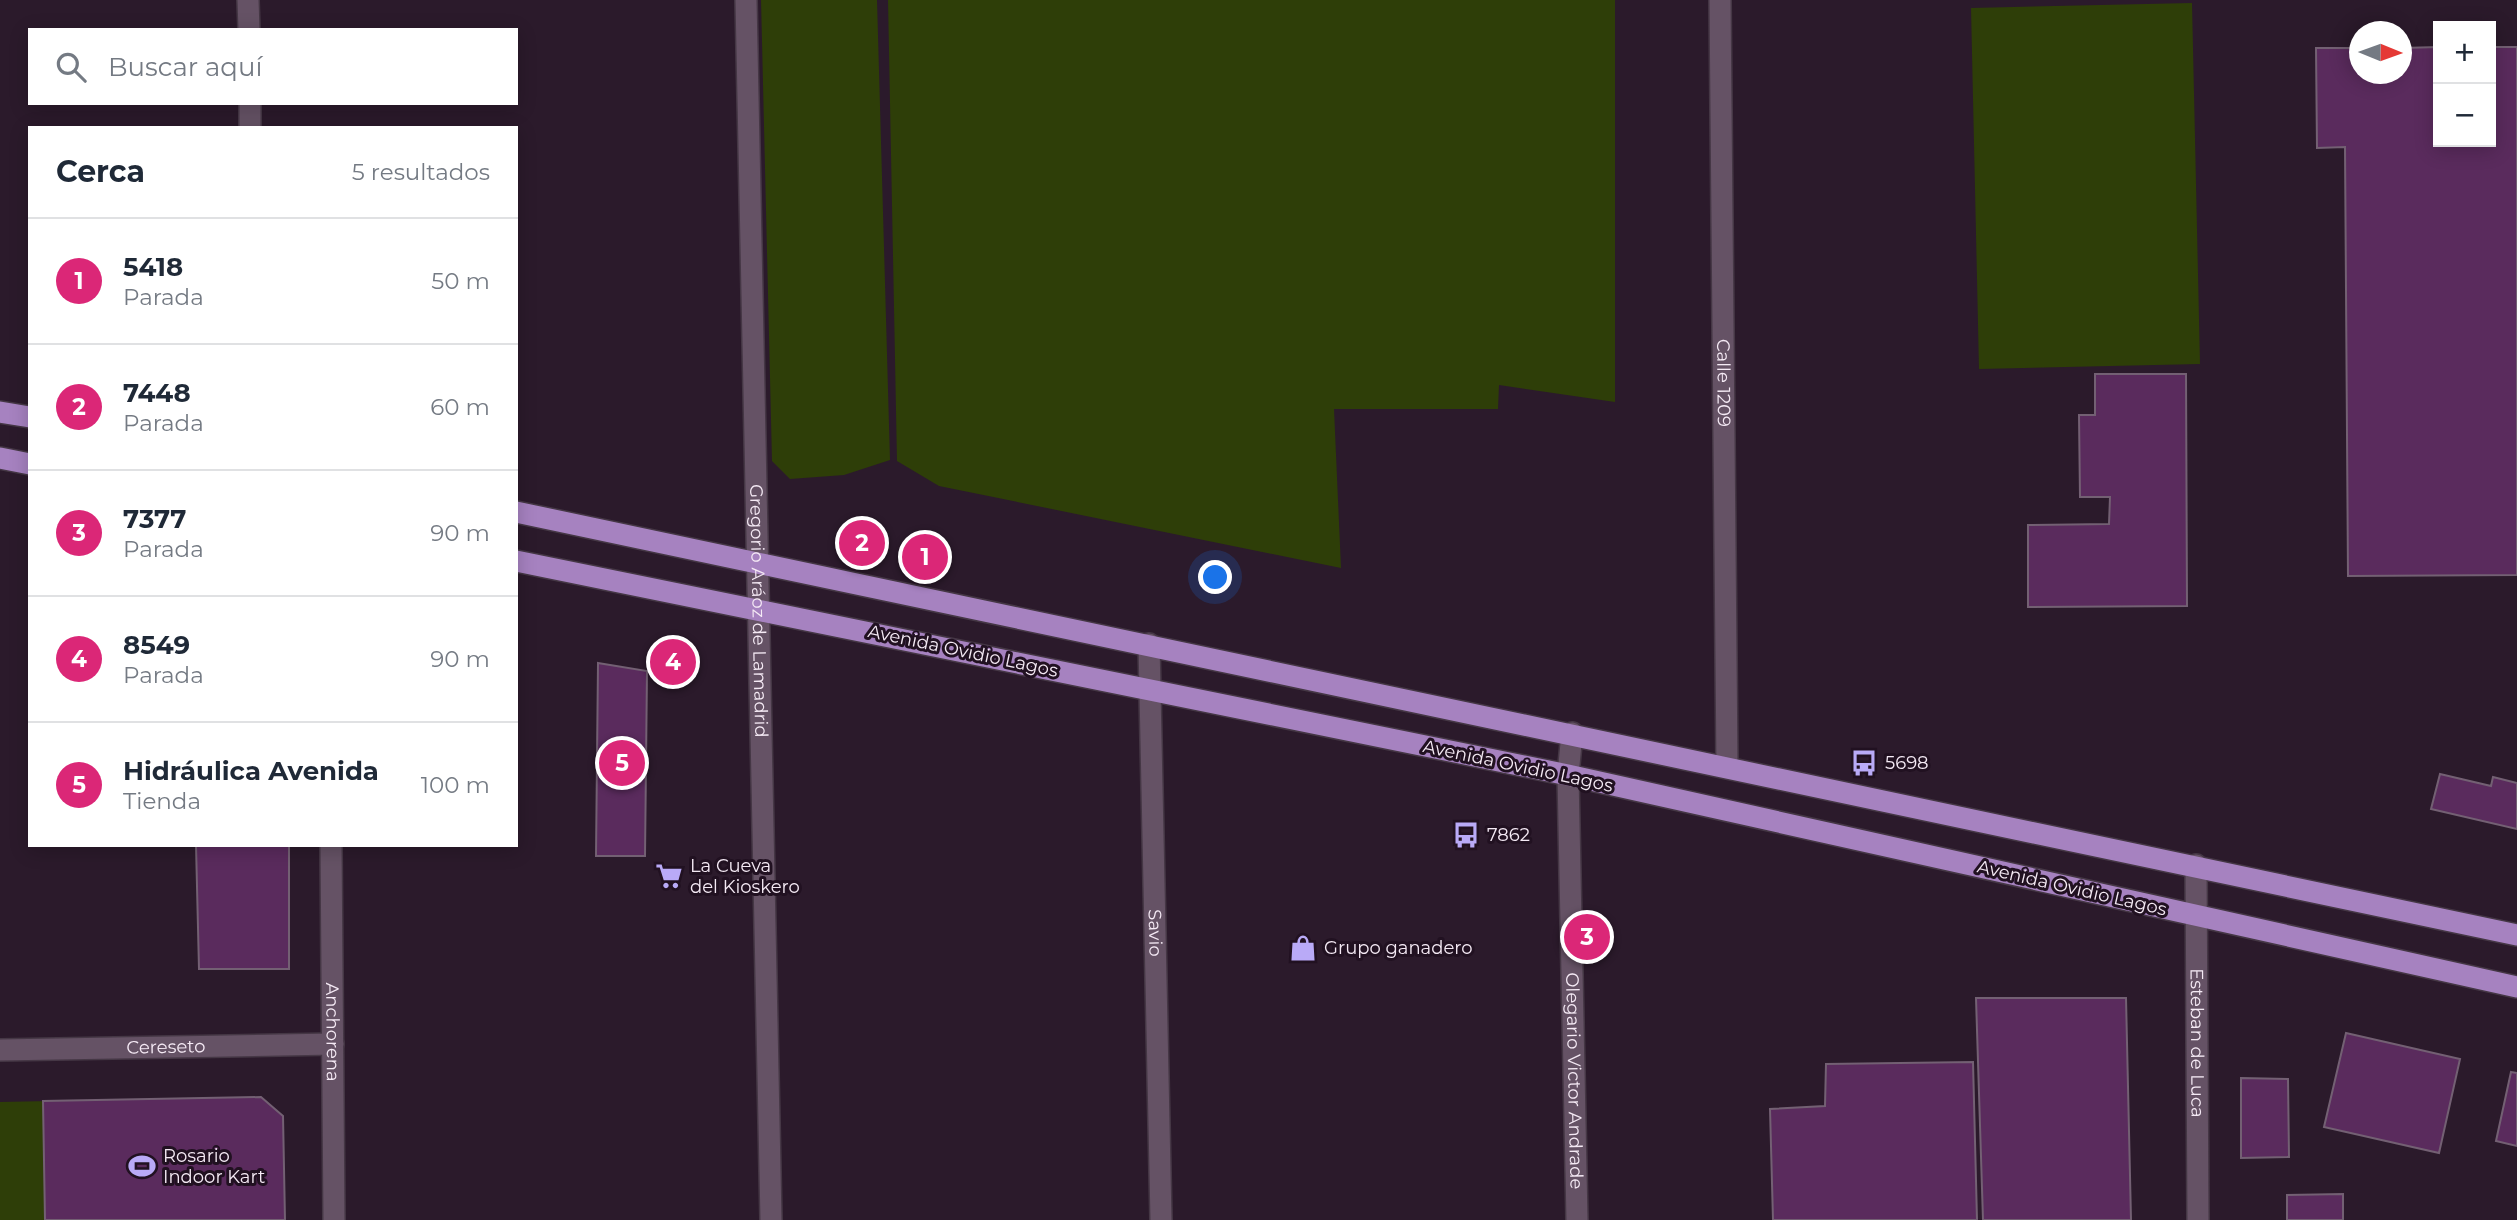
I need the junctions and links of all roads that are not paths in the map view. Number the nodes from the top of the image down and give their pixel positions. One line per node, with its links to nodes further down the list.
1 (248, 0): 4 (street)
2 (746, 0): 13 (street, Gregorio Aráoz de Lamadrid)
3 (1720, 0): 18 (street, Calle 1209)
4 (249, 28)
5 (250, 105): 6 (street)
6 (250, 126)
7 (0, 412): 8 (main road)
8 (28, 417)
9 (0, 458): 10 (main road)
10 (28, 464)
11 (518, 512): 13 (main road)
12 (518, 561): 14 (main road, Avenida Ovidio Lagos)
13 (759, 563): 14 (street, Gregorio Aráoz de Lamadrid); 15 (main road)
14 (758, 610): 16 (main road, Avenida Ovidio Lagos); 28 (street, Gregorio Aráoz de Lamadrid)
15 (1150, 644): 16 (street, Savio); 17 (main road)
16 (1151, 690): 19 (main road, Avenida Ovidio Lagos); 29 (street, Savio)
17 (1572, 733): 18 (main road); 19 (street, Olegario Victor Andrade)
18 (1727, 766): 21 (main road)
19 (1568, 775): 22 (main road, Avenida Ovidio Lagos); 30 (street, Olegario Victor Andrade)
20 (331, 847): 25 (street, Anchorena)
21 (2196, 865): 22 (street, Esteban de Luca); 23 (main road)
22 (2194, 916): 24 (main road, Avenida Ovidio Lagos); 31 (street, Esteban de Luca)
23 (2517, 935)
24 (2517, 987)
25 (332, 1044): 26 (street, Cereseto); 27 (street, Anchorena)
26 (0, 1050)
27 (334, 1220)
28 (771, 1220)
29 (1161, 1220)
30 (1577, 1220)
31 (2198, 1220)

